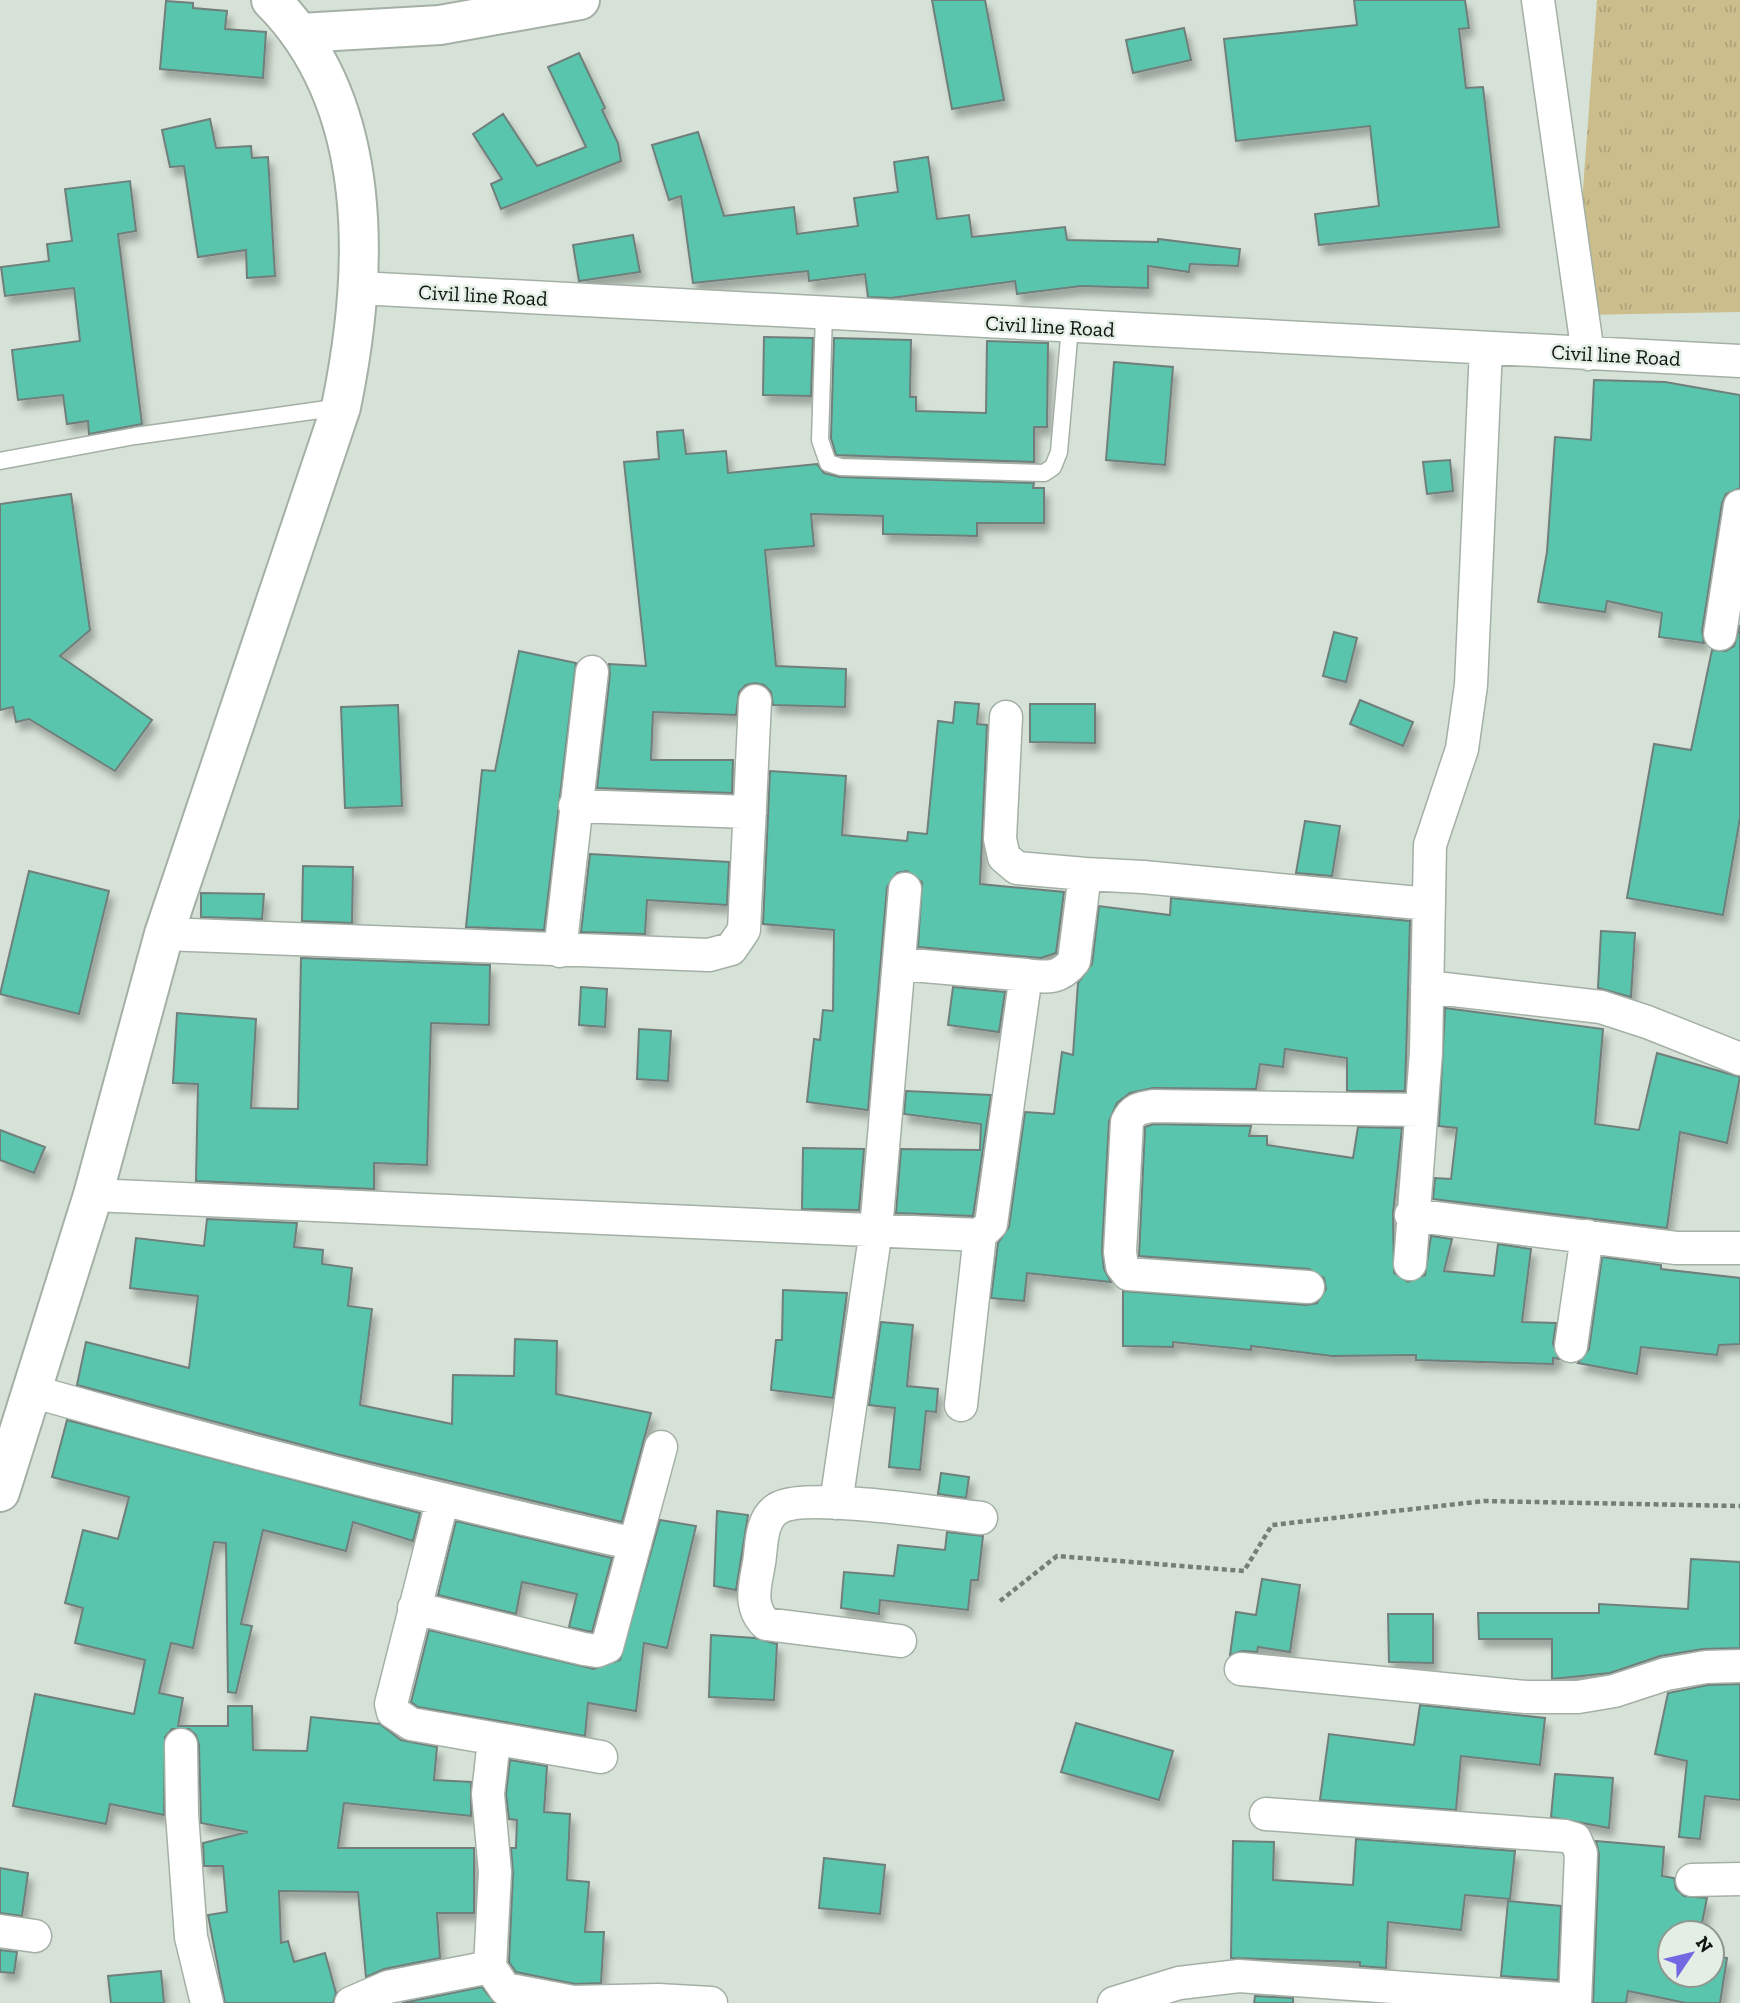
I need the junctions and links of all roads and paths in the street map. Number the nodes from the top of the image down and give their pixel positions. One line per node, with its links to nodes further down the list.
1 (271, 0): 4 (main road)
2 (580, 0): 4 (main road)
3 (1538, 0): 9 (street)
4 (300, 33): 5 (main road)
5 (359, 288): 6 (street, Civil line Road); 11 (main road)
6 (824, 314): 7 (street, Civil line Road); 7 (lane)
7 (1070, 327): 8 (street, Civil line Road)
8 (1486, 348): 9 (street, Civil line Road); 22 (street)
9 (1588, 354): 10 (street, Civil line Road)
10 (1740, 361)
11 (341, 407): 12 (lane); 23 (main road)
12 (0, 461)
13 (1740, 506): 14 (street)
14 (1720, 634)
15 (592, 672): 18 (street)
16 (755, 701): 19 (street)
17 (1006, 717): 20 (street)
18 (575, 806): 19 (street); 24 (street)
19 (750, 812): 24 (street)
20 (1085, 874): 22 (street); 26 (street)
21 (905, 889): 25 (street)
22 (1429, 904): 27 (street)
23 (164, 934): 24 (street); 30 (main road)
24 (559, 951)
25 (900, 964): 26 (street); 32 (street)
26 (1026, 975): 33 (street)
27 (1427, 987): 28 (street); 29 (street)
28 (1740, 1059)
29 (1420, 1110): 31 (street); 37 (street)
30 (93, 1195): 32 (street); 39 (main road)
31 (1411, 1215): 34 (street); 36 (street)
32 (876, 1230): 33 (street); 44 (street)
33 (980, 1235): 40 (street)
34 (1587, 1236): 35 (street); 38 (street)
35 (1740, 1248)
36 (1410, 1264)
37 (1308, 1287)
38 (1571, 1346)
39 (32, 1391): 42 (main road); 43 (street)
40 (961, 1405)
41 (661, 1447): 47 (street)
42 (0, 1492)
43 (442, 1502): 47 (street); 49 (street)
44 (836, 1503): 46 (street); 50 (street)
45 (1740, 1506): 48 (path)
46 (981, 1518)
47 (635, 1544): 49 (street)
48 (1000, 1601)
49 (414, 1608): 53 (street)
50 (900, 1641)
51 (1740, 1666): 52 (street)
52 (1241, 1669)
53 (494, 1740): 55 (street); 61 (street)
54 (181, 1745): 66 (street)
55 (601, 1757)
56 (1266, 1814): 65 (street)
57 (1740, 1879): 58 (street)
58 (1692, 1880)
59 (0, 1931): 60 (street)
60 (35, 1936)
61 (490, 1967): 63 (street); 68 (street)
62 (1347, 1993): 64 (street); 65 (street)
63 (388, 1995): 67 (street)
64 (1132, 2000)
65 (1575, 2002)
66 (207, 2003)
67 (351, 2003)
68 (711, 2003)

